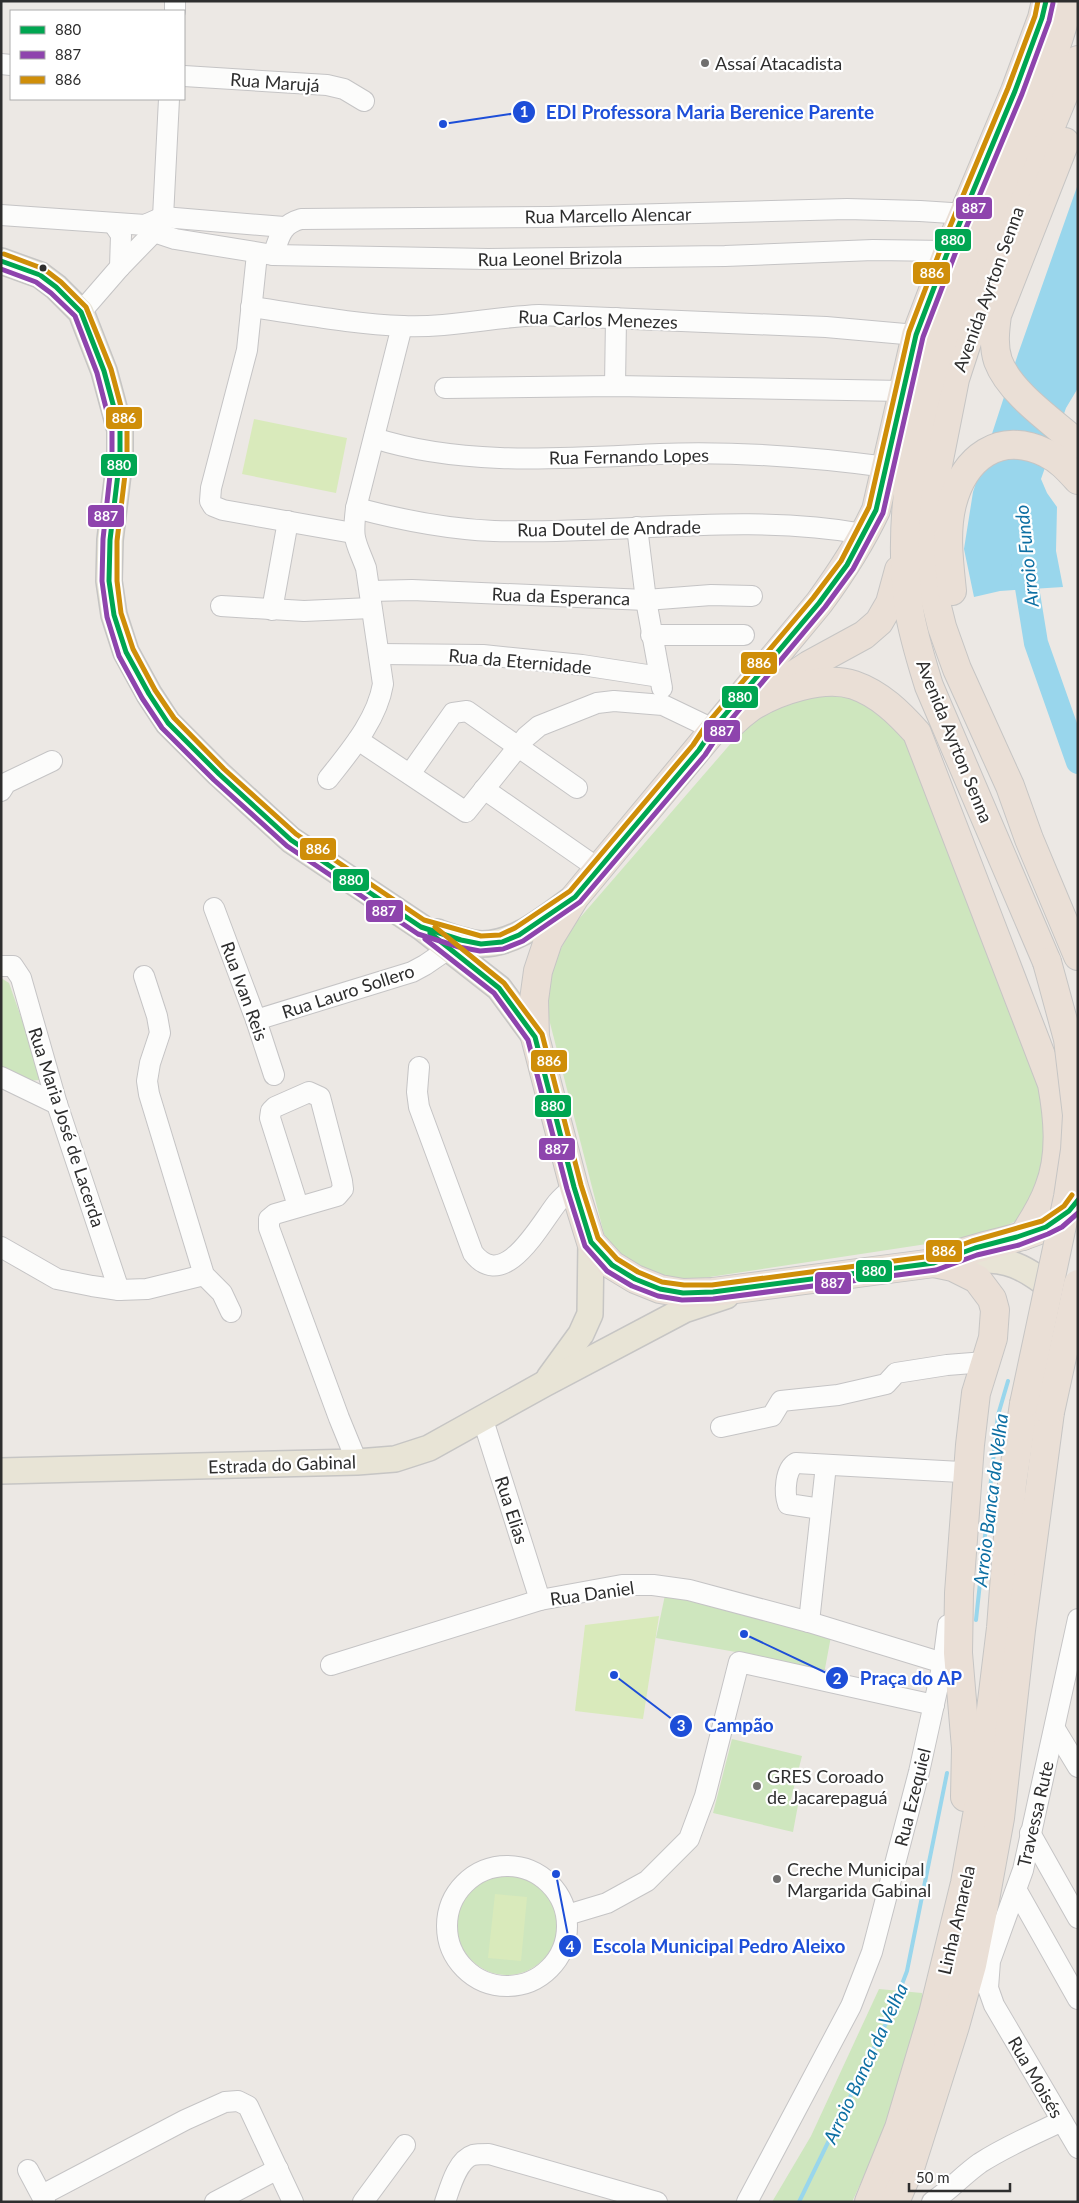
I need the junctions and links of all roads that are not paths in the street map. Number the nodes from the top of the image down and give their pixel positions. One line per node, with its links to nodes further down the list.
1 (1046, 1): 9 (highway)
2 (1069, 1): 34 (highway, Avenida Ayrton Senna)
3 (1078, 60): 53 (highway, Avenida Ayrton Senna)
4 (185, 76): 6 (street, Rua Marujá)
5 (169, 100): 11 (street)
6 (364, 101)
7 (1078, 110): 26 (highway)
8 (1, 215): 10 (street)
9 (963, 217): 12 (street, Rua Marcello Alencar); 13 (highway)
10 (113, 223): 11 (street); 16 (street)
11 (154, 224): 12 (street); 14 (street, Rua Leonel Brizola); 16 (street)
12 (284, 228): 14 (street)
13 (948, 251): 14 (street, Rua Leonel Brizola); 21 (highway)
14 (265, 254): 17 (street)
15 (1, 261): 18 (main road)
16 (120, 267): 18 (street)
17 (251, 307): 20 (street, Rua Carlos Menezes); 30 (street)
18 (81, 312): 59 (main road)
19 (616, 318): 20 (street, Rua Carlos Menezes); 21 (street, Rua Carlos Menezes); 22 (street)
20 (402, 326): 25 (street)
21 (916, 335): 24 (highway)
22 (615, 386): 23 (street); 24 (street)
23 (445, 388)
24 (903, 391): 27 (highway)
25 (374, 438): 27 (street, Rua Fernando Lopes); 29 (street)
26 (1078, 444)
27 (887, 467): 33 (highway)
28 (1078, 480): 53 (highway)
29 (356, 508): 31 (street, Rua Doutel de Andrade); 32 (street)
30 (288, 521): 32 (street); 39 (street)
31 (637, 528): 33 (street, Rua Doutel de Andrade); 37 (street)
32 (353, 533): 36 (street)
33 (864, 534): 47 (highway)
34 (905, 541): 45 (highway); 97 (highway, Avenida Ayrton Senna, bridge)
35 (752, 596): 37 (street, Rua da Esperanca)
36 (370, 599): 37 (street, Rua da Esperanca); 39 (street, Rua da Esperanca); 42 (street)
37 (646, 600): 40 (street)
38 (221, 606): 39 (street, Rua da Esperanca)
39 (272, 610)
40 (651, 635): 41 (street); 43 (street)
41 (744, 635)
42 (379, 654): 43 (street, Rua da Eternidade); 46 (street)
43 (660, 677): 44 (street)
44 (663, 705): 47 (street); 48 (street)
45 (751, 708): 47 (highway); 61 (highway)
46 (358, 740): 50 (street); 51 (street)
47 (706, 740): 56 (highway)
48 (519, 747): 50 (street); 54 (street); 55 (street)
49 (52, 761): 52 (street)
50 (410, 774): 55 (street)
51 (328, 779)
52 (3, 783)
53 (1010, 786): 60 (highway, Avenida Ayrton Senna)
54 (577, 788)
55 (484, 789): 56 (street)
56 (599, 868): 57 (highway)
57 (575, 897): 59 (main road); 66 (highway)
58 (214, 908): 65 (street, Rua Ivan Reis)
59 (456, 944): 65 (street, Rua Lauro Sollero); 66 (main road)
60 (1078, 956)
61 (1004, 958): 64 (highway); 74 (highway)
62 (7, 966): 70 (street, Rua Maria José de Lacerda)
63 (144, 976): 78 (street)
64 (1078, 1015)
65 (256, 1020): 68 (street, Rua Ivan Reis)
66 (535, 1037): 71 (highway)
67 (419, 1067): 71 (street)
68 (274, 1075)
69 (1, 1077): 70 (street)
70 (57, 1104): 81 (street, Rua Maria José de Lacerda)
71 (574, 1188): 75 (highway)
72 (1078, 1200): 74 (highway, Estrada do Gabinal)
73 (298, 1206): 73 (street); 89 (street)
74 (1023, 1236): 77 (highway, Estrada do Gabinal)
75 (590, 1242): 80 (highway); 85 (main road, Estrada do Gabinal)
76 (1, 1247): 81 (street)
77 (934, 1263): 80 (highway, Estrada do Gabinal); 82 (main road, Estrada do Gabinal); 84 (highway)
78 (204, 1275): 81 (street); 83 (street)
79 (1078, 1284): 97 (highway, bridge)
80 (749, 1288): 85 (main road, Estrada do Gabinal)
81 (119, 1290)
82 (1078, 1310)
83 (231, 1312)
84 (985, 1362): 86 (highway); 88 (street)
85 (544, 1384): 87 (main road, Estrada do Gabinal)
86 (976, 1393): 92 (street, Rua Ezequiel); 104 (highway)
87 (483, 1420): 89 (main road, Estrada do Gabinal); 94 (street, Rua Elias)
88 (721, 1427)
89 (357, 1462): 91 (main road, Estrada do Gabinal)
90 (826, 1466): 92 (street); 93 (street); 93 (street)
91 (1, 1471)
92 (961, 1472): 98 (street, Rua Ezequiel)
93 (821, 1509): 96 (street)
94 (540, 1600): 96 (street, Rua Daniel); 99 (street, Rua Daniel)
95 (1078, 1620): 101 (street, Travessa Rute)
96 (809, 1622): 98 (street, Rua Daniel)
97 (1011, 1629): 104 (highway, Linha Amarela); 123 (highway, Linha Amarela)
98 (943, 1663): 100 (street, Rua Ezequiel)
99 (331, 1665)
100 (934, 1705): 106 (street); 121 (street, Rua Ezequiel)
101 (1055, 1729): 102 (street); 103 (street, Travessa Rute)
102 (1078, 1767)
103 (1030, 1834): 105 (street, Travessa Rute); 107 (street)
104 (965, 1883): 122 (highway, Linha Amarela)
105 (1017, 1891): 108 (street); 109 (street, Travessa Rute)
106 (567, 1915): 106 (street)
107 (1078, 1918)
108 (1078, 1999)
109 (994, 2005): 110 (street, Rua Moisés)
110 (1062, 2121): 112 (street, Rua Moisés); 124 (street)
111 (405, 2145): 118 (street)
112 (1078, 2148)
113 (278, 2169): 115 (street); 116 (street); 117 (street)
114 (28, 2170): 115 (street)
115 (43, 2199)
116 (215, 2202)
117 (294, 2202)
118 (363, 2202)
119 (445, 2202): 120 (street)
120 (657, 2202)
121 (747, 2202)
122 (869, 2202)
123 (895, 2202)
124 (932, 2202)

